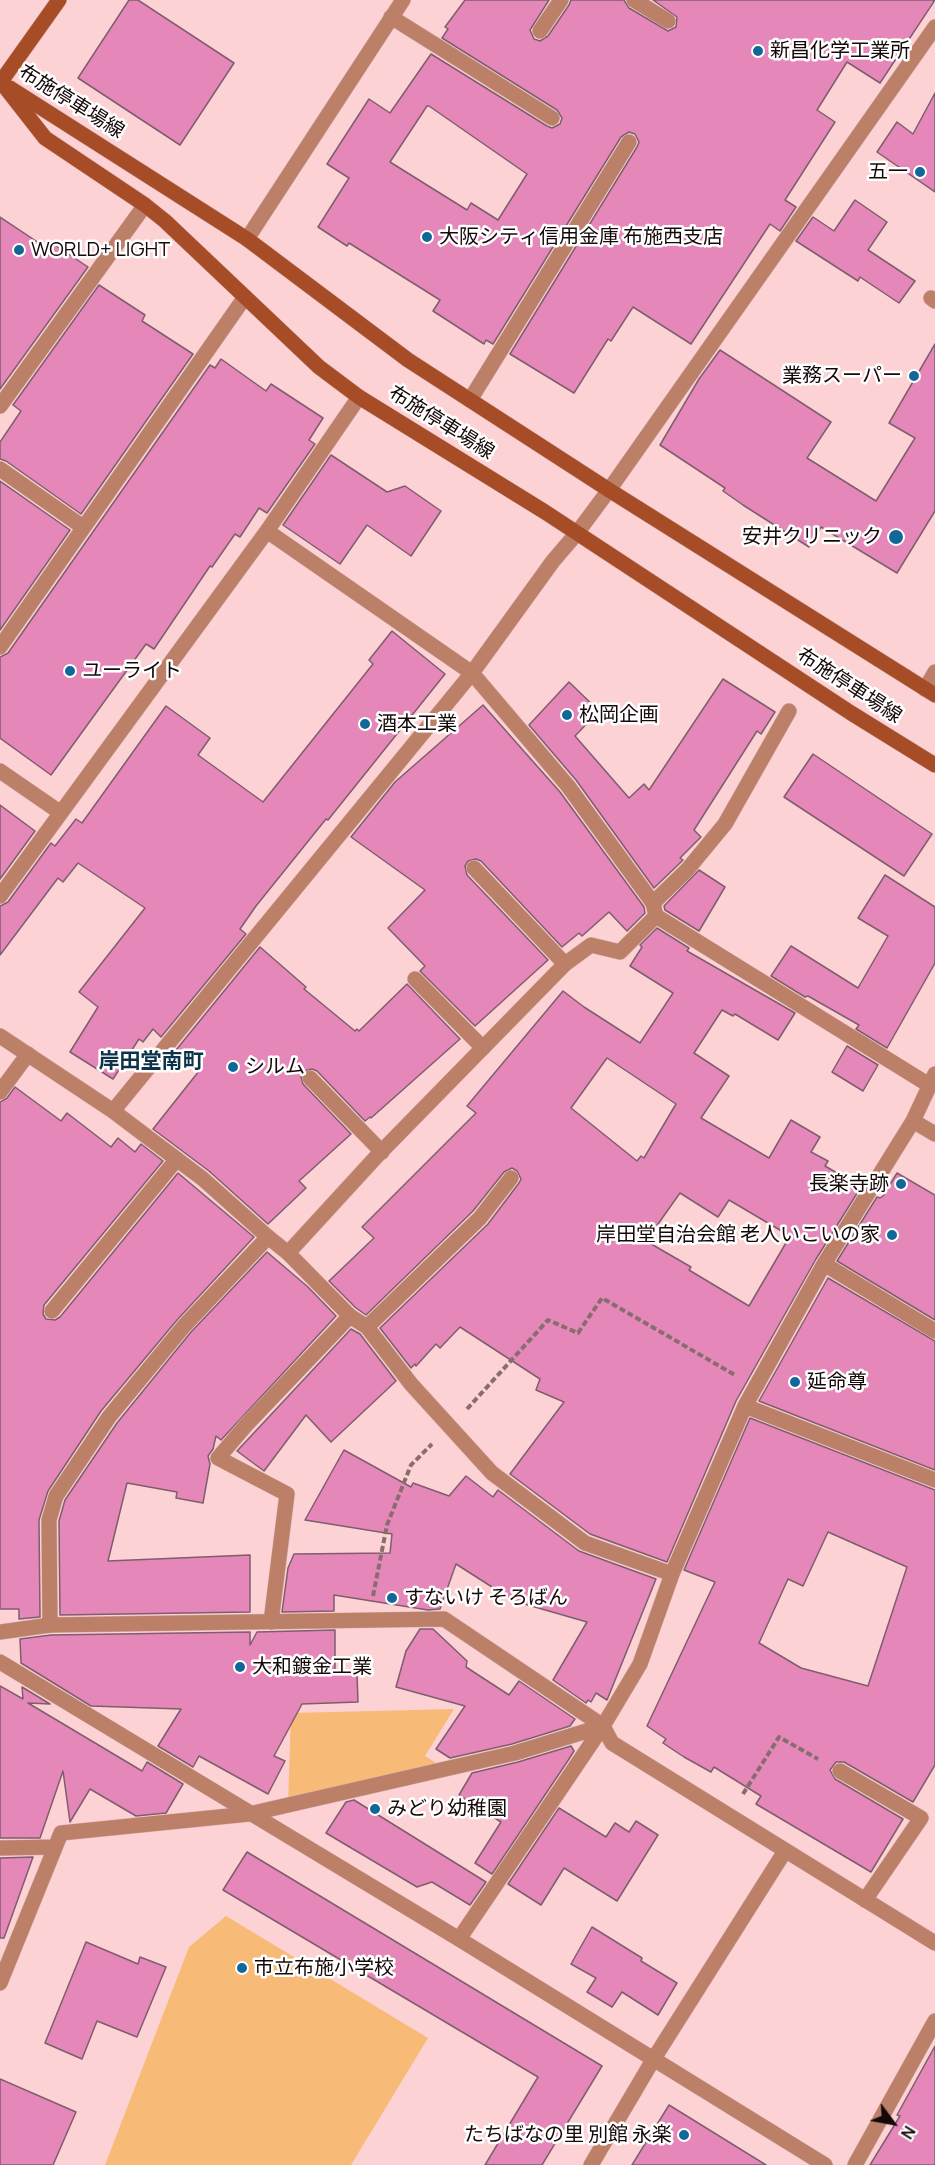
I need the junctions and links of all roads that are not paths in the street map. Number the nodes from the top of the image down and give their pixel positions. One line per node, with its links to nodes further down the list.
1 (59, 0): 9 (main road)
2 (403, 0): 5 (street)
3 (561, 0): 8 (street)
4 (634, 0): 6 (street)
5 (391, 17): 10 (street); 13 (street)
6 (668, 21)
7 (935, 27): 19 (street)
8 (540, 31)
9 (0, 82): 12 (main road, 布施停車場線); 13 (main road, 布施停車場線)
10 (552, 118)
11 (629, 142): 16 (street)
12 (145, 205): 14 (main road, 布施停車場線); 17 (street)
13 (247, 239): 16 (main road, 布施停車場線)
14 (245, 297): 15 (main road, 布施停車場線); 20 (street)
15 (359, 397): 21 (street); 22 (main road, 布施停車場線)
16 (470, 400): 19 (main road, 布施停車場線)
17 (0, 406)
18 (0, 470): 20 (street)
19 (609, 490): 22 (street); 26 (main road, 布施停車場線)
20 (83, 527): 23 (street)
21 (267, 531): 25 (street); 30 (street)
22 (577, 533): 25 (street); 28 (main road, 布施停車場線)
23 (0, 646)
24 (935, 672): 26 (street)
25 (472, 673): 33 (street); 42 (street)
26 (930, 692)
27 (789, 711): 33 (street)
28 (935, 765)
29 (0, 771): 30 (street)
30 (61, 813): 32 (street)
31 (474, 868): 34 (street)
32 (0, 896)
33 (654, 909): 34 (street); 40 (street)
34 (565, 964): 37 (street)
35 (415, 979): 37 (street)
36 (0, 1036): 38 (street)
37 (483, 1048): 45 (street)
38 (28, 1054): 41 (street); 42 (street)
39 (310, 1078): 45 (street)
40 (932, 1080): 43 (street)
41 (0, 1092)
42 (113, 1111): 46 (street)
43 (913, 1121): 44 (street); 50 (street)
44 (935, 1134)
45 (382, 1152): 49 (street)
46 (177, 1159): 48 (street); 51 (street)
47 (511, 1178): 53 (street)
48 (268, 1237): 49 (street); 59 (street)
49 (288, 1252): 52 (street)
50 (824, 1264): 54 (street); 55 (street)
51 (52, 1311)
52 (350, 1316): 53 (street); 58 (street)
53 (367, 1327): 57 (street)
54 (935, 1331)
55 (745, 1406): 56 (street); 57 (street)
56 (935, 1480)
57 (672, 1574): 62 (street)
58 (271, 1622): 59 (street); 62 (street)
59 (50, 1625): 60 (street)
60 (0, 1632)
61 (0, 1662): 64 (street)
62 (603, 1726): 64 (street); 67 (street); 69 (street)
63 (840, 1771): 68 (street)
64 (249, 1814): 66 (street); 69 (street)
65 (0, 1848): 66 (street)
66 (55, 1848): 71 (street)
67 (785, 1851): 68 (street); 73 (street)
68 (865, 1900): 70 (street)
69 (459, 1939): 73 (street)
70 (935, 1943)
71 (0, 1983)
72 (935, 2021): 76 (street)
73 (653, 2060): 74 (street); 75 (street)
74 (591, 2165)
75 (825, 2165)
76 (855, 2165)

